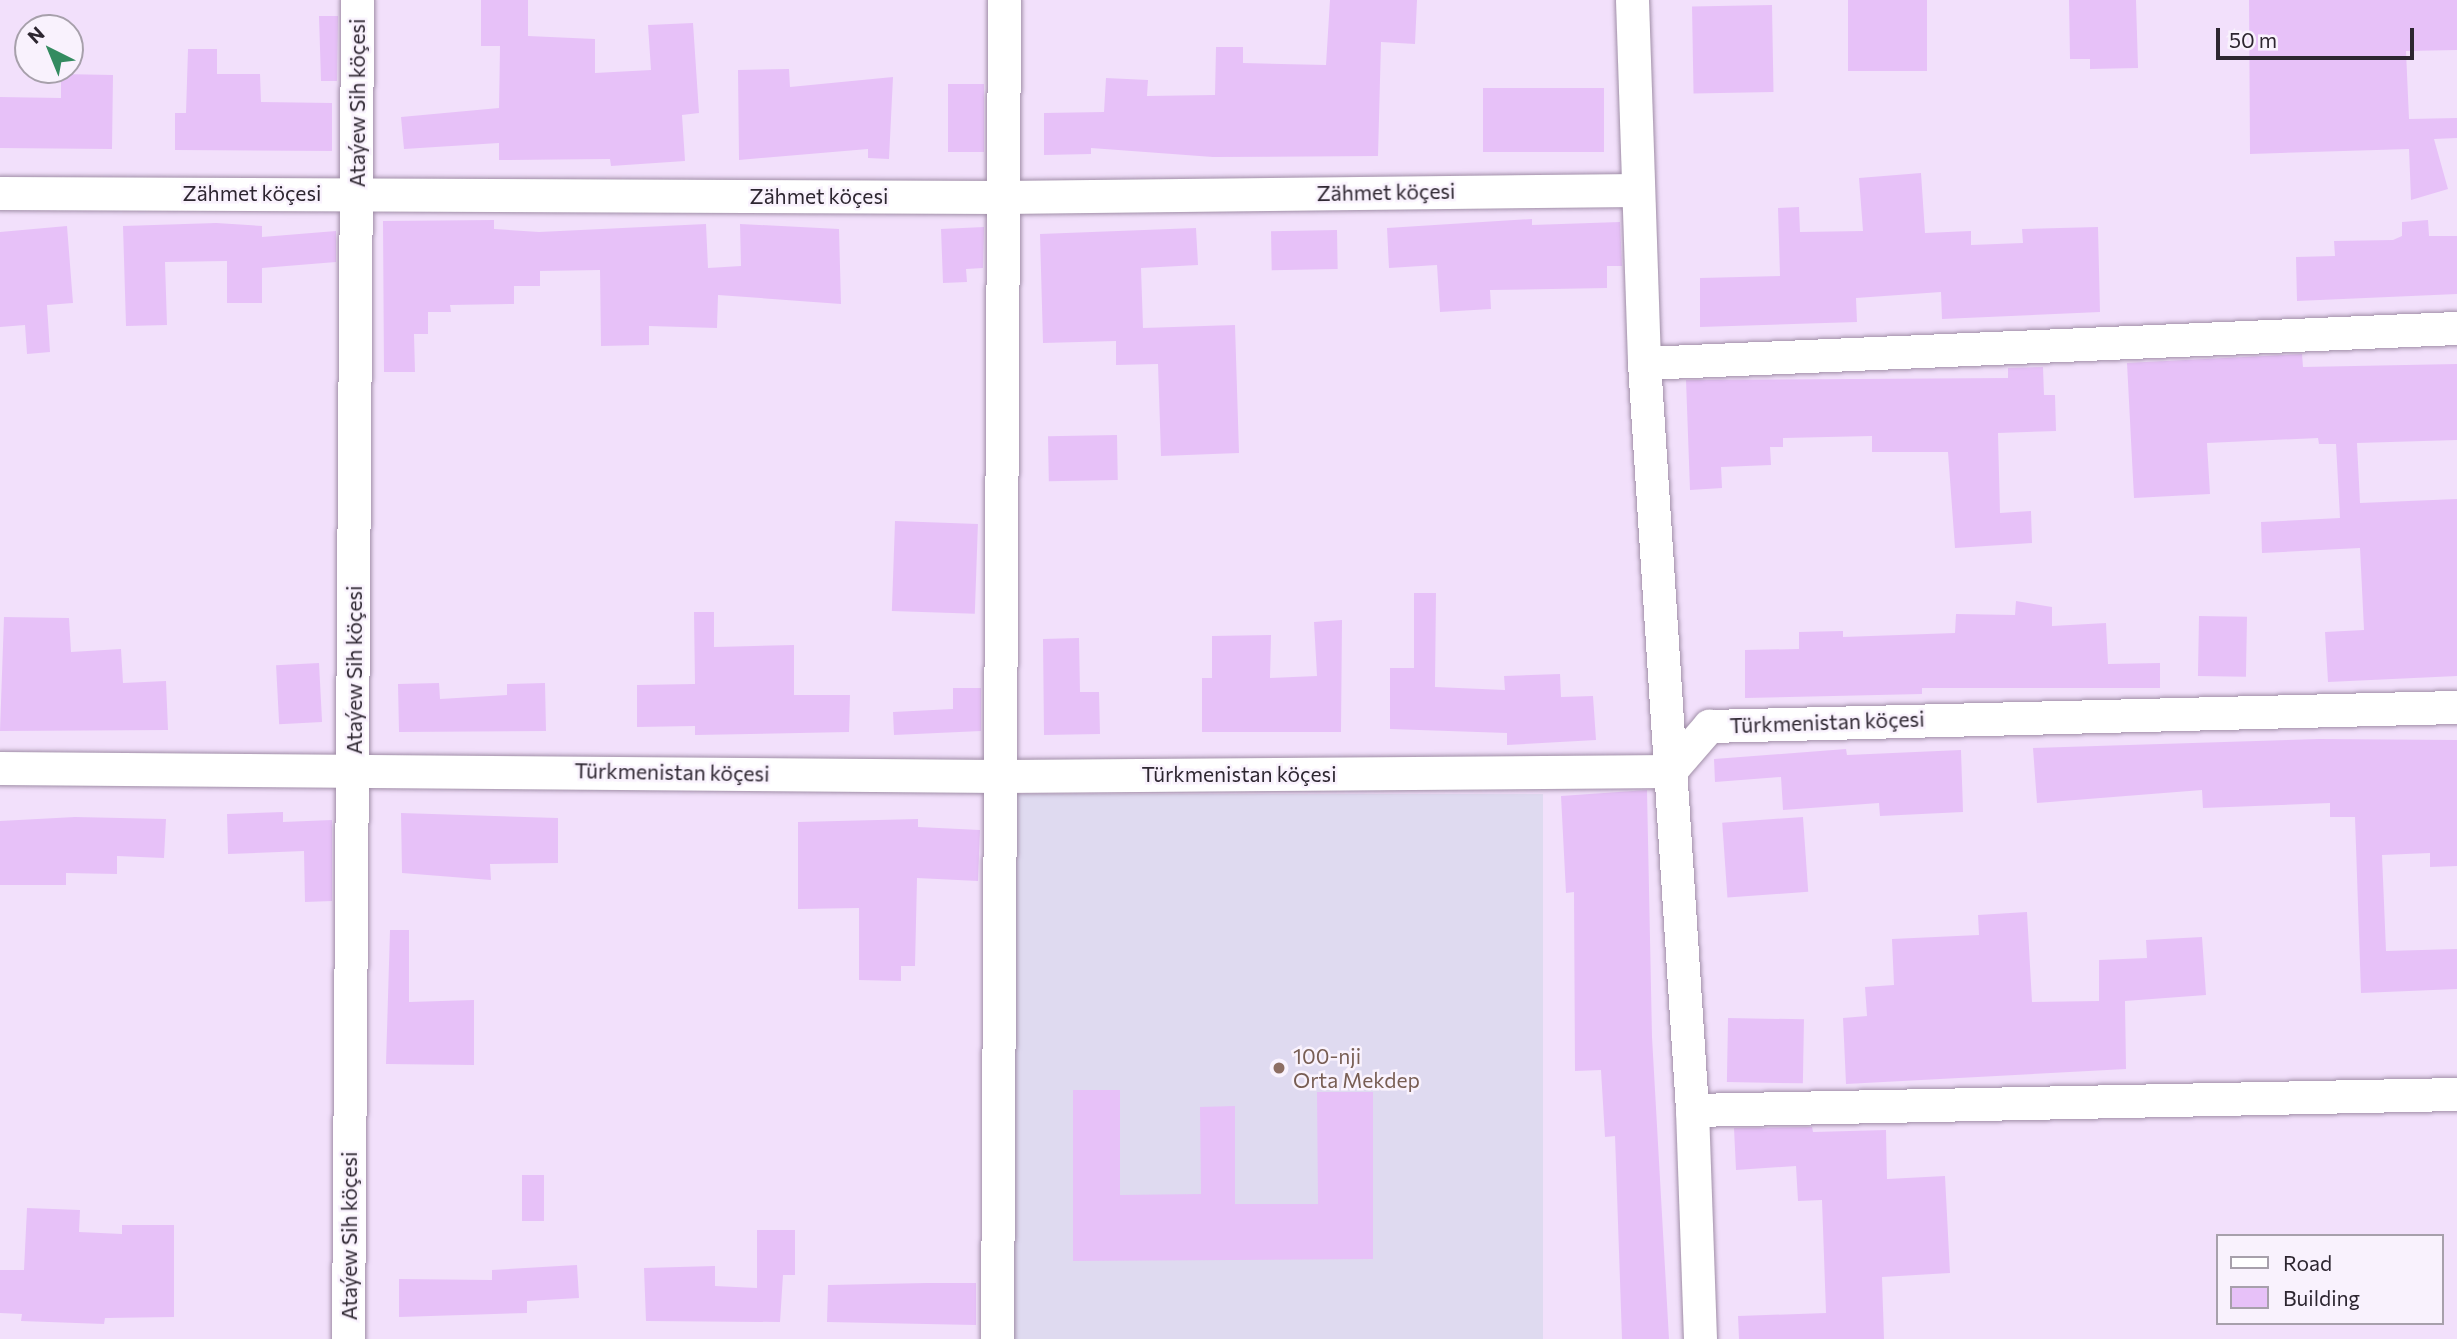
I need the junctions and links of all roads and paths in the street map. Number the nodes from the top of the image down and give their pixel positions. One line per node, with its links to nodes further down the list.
1 (357, 0): 6 (street, Ataýew Sih köçesi)
2 (1004, 0): 7 (street)
3 (1633, 0): 4 (street)
4 (1638, 190): 7 (street, Zähmet köçesi); 9 (street)
5 (0, 193): 6 (street, Zähmet köçesi)
6 (358, 194): 7 (street, Zähmet köçesi); 12 (street, Ataýew Sih köçesi)
7 (1000, 197): 14 (street)
8 (2457, 328): 9 (street)
9 (1644, 363): 13 (street)
10 (2457, 707): 13 (street, Türkmenistan köçesi)
11 (0, 768): 12 (street, Türkmenistan köçesi)
12 (353, 769): 14 (street, Türkmenistan köçesi); 17 (street, Ataýew Sih köçesi)
13 (1670, 771): 14 (street, Türkmenistan köçesi); 16 (street)
14 (999, 776): 18 (street)
15 (2457, 1094): 16 (street)
16 (1692, 1110): 19 (street)
17 (348, 1339)
18 (997, 1339)
19 (1700, 1339)

